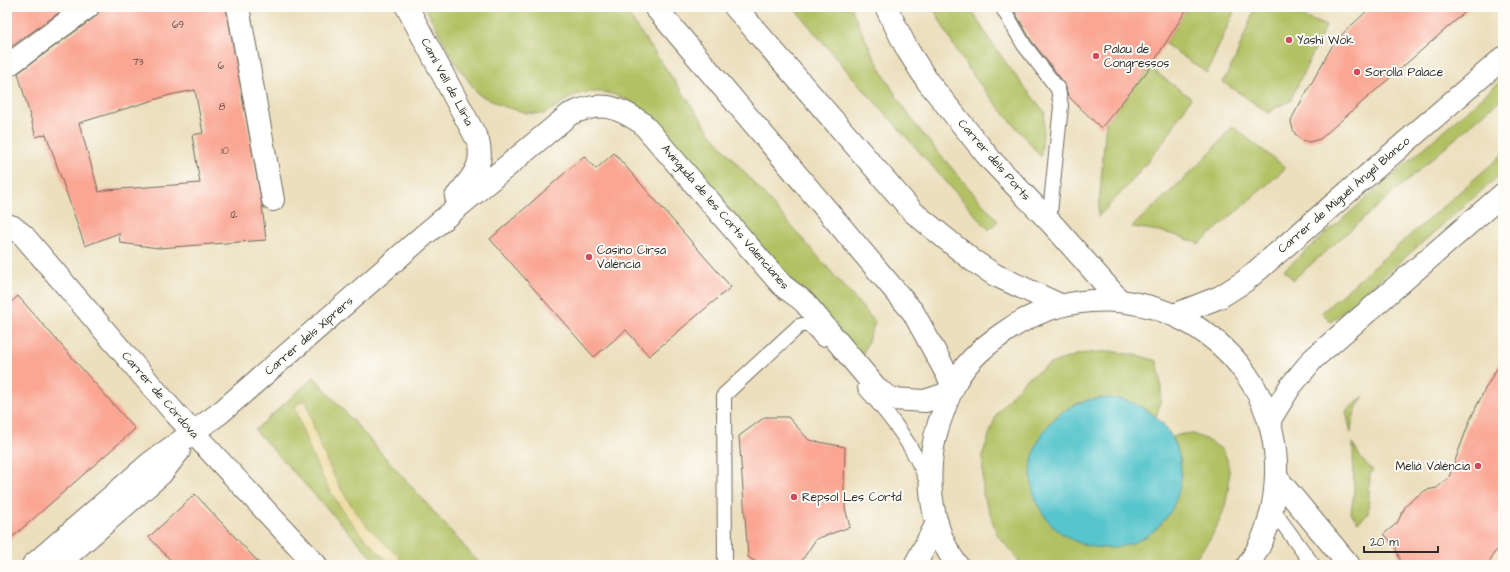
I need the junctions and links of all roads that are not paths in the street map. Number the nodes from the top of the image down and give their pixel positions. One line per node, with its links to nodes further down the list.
1 (88, 7): 9 (main road)
2 (238, 7): 13 (main road)
3 (407, 7): 11 (main road, Camí Vell de Llíria)
4 (655, 7): 20 (main road)
5 (735, 7): 18 (main road)
6 (886, 7): 14 (main road, Carrer dels Ports)
7 (1002, 7): 14 (lane)
8 (1503, 58): 19 (main road, Carrer de Miguel Ángel Blanco)
9 (7, 66)
10 (603, 106): 16 (main road, Carrer dels Xiprers); 20 (main road, Avinguda de les Corts Valencianes)
11 (480, 159): 16 (main road, Carrer dels Xiprers)
12 (1503, 194): 21 (main road)
13 (273, 200)
14 (1050, 222): 17 (main road, Carrer dels Ports)
15 (7, 225): 22 (main road, Carrer de Còrdova)
16 (423, 236): 22 (main road, Carrer dels Xiprers)
17 (1120, 301): 18 (main road); 19 (main road)
18 (1060, 306): 20 (main road)
19 (1174, 315): 21 (main road)
20 (953, 387): 24 (main road)
21 (1268, 421): 23 (main road)
22 (193, 433): 28 (main road, Carrer dels Xiprers); 29 (main road, Carrer dels Xiprers); 30 (main road, Carrer de Còrdova)
23 (1276, 477): 25 (main road); 36 (main road)
24 (931, 494): 26 (main road); 31 (lane)
25 (1272, 509): 27 (main road); 35 (lane)
26 (938, 523): 32 (main road); 33 (main road)
27 (1262, 555): 34 (main road)
28 (33, 565)
29 (57, 565)
30 (316, 565)
31 (726, 565)
32 (915, 565)
33 (957, 565)
34 (1248, 565)
35 (1313, 565)
36 (1349, 565)

